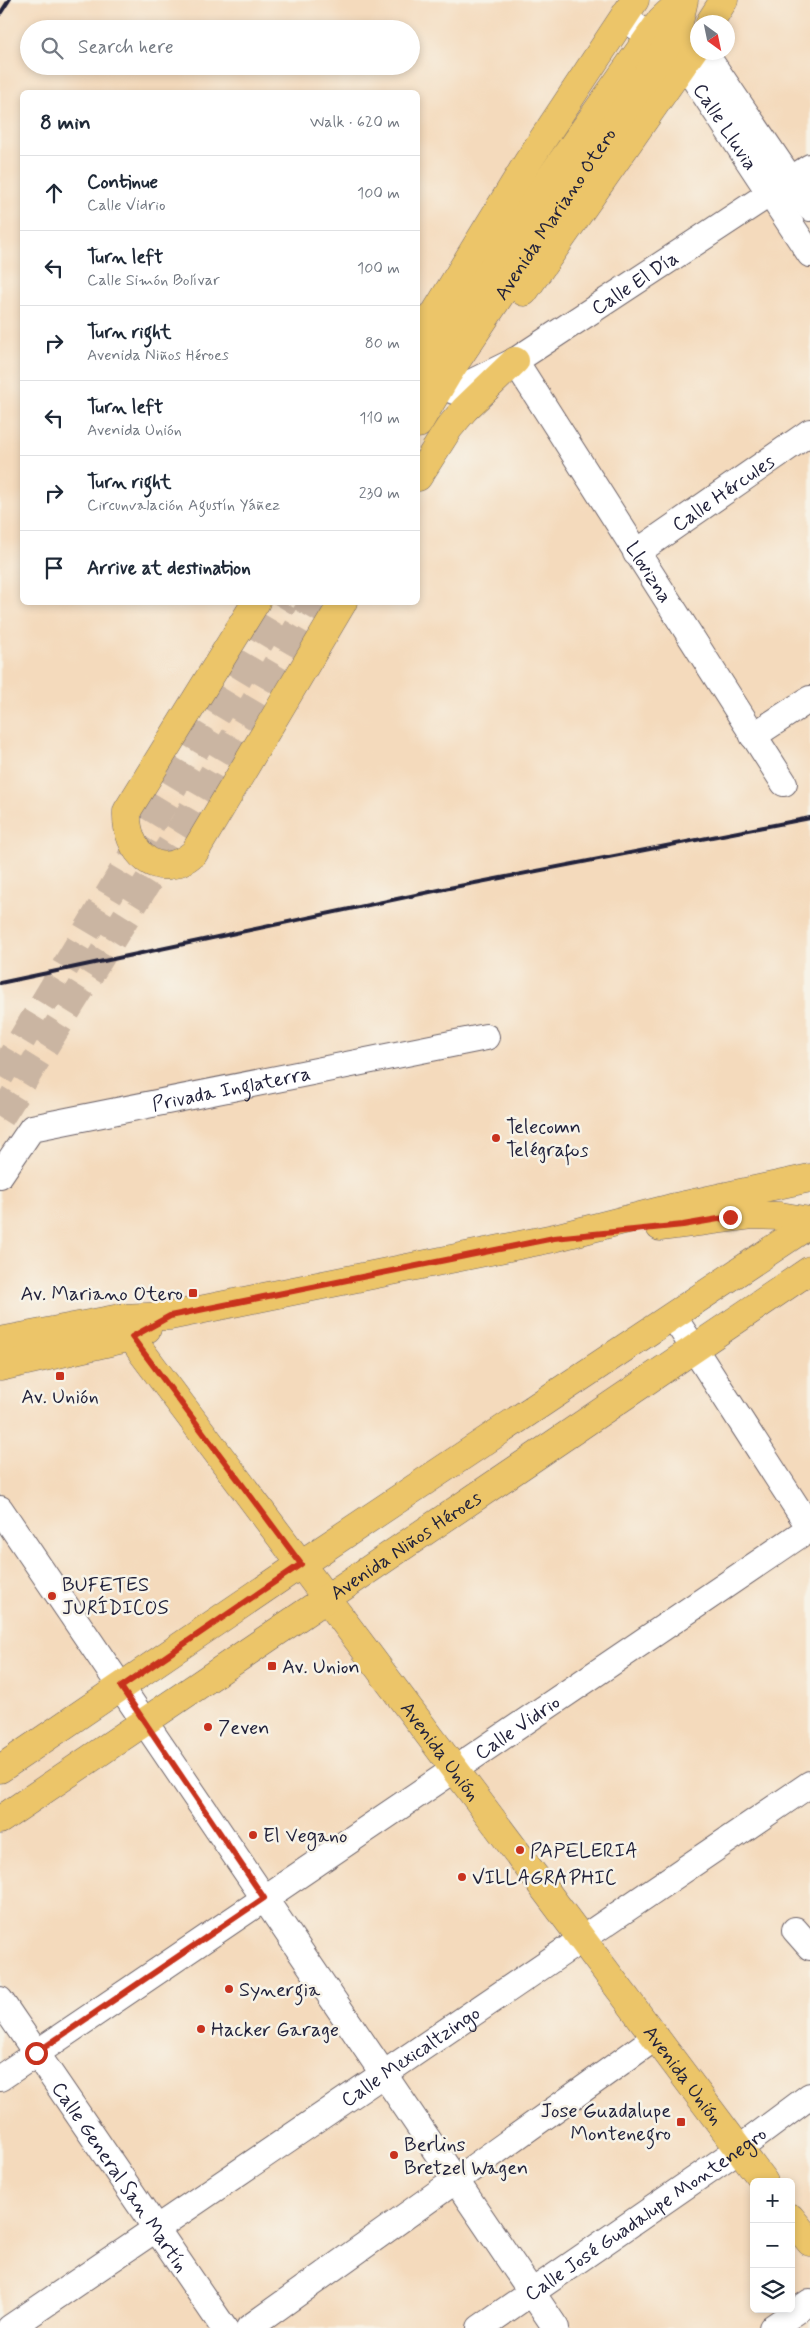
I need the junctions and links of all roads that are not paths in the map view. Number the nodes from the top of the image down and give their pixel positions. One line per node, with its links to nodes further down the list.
1 (683, 0): 5 (main road, Avenida Mariano Otero)
2 (724, 0): 4 (main road)
3 (630, 9): 5 (street); 9 (main road)
4 (714, 15)
5 (680, 42): 6 (street, Calle Lluvia); 11 (main road, Avenida Mariano Otero); 12 (main road, Avenida Mariano Otero); 13 (main road, Avenida Mariano Otero)
6 (791, 180): 7 (street, Calle Lluvia); 8 (street, Calle Lluvia); 10 (street, Calle El Día)
7 (810, 208)
8 (810, 254)
9 (420, 338)
10 (515, 361): 12 (street, Calle El Día); 16 (main road); 17 (street, Llovizna)
11 (420, 381)
12 (454, 391): 15 (main road, Avenida Mariano Otero)
13 (420, 421)
14 (810, 432): 17 (street, Calle Hércules)
15 (420, 434)
16 (420, 474)
17 (636, 553): 21 (street, Llovizna)
18 (254, 605): 19 (main road)
19 (341, 605)
20 (810, 699): 21 (street)
21 (752, 736): 22 (street, Llovizna)
22 (784, 783)
23 (486, 1036): 24 (street, Privada Inglaterra)
24 (0, 1175)
25 (810, 1178): 27 (main road)
26 (810, 1222): 27 (main road); 29 (main road)
27 (554, 1238): 30 (main road)
28 (810, 1270): 32 (main road, Avenida Niños Héroes)
29 (673, 1316): 32 (street); 36 (main road)
30 (126, 1327): 31 (main road); 33 (main road); 36 (main road, Avenida Unión)
31 (0, 1342)
32 (694, 1349): 35 (street); 37 (main road, Avenida Niños Héroes)
33 (0, 1367)
34 (0, 1509): 38 (street)
35 (810, 1528): 41 (street, Calle Vidrio)
36 (301, 1564): 37 (main road, Avenida Unión); 38 (main road)
37 (328, 1599): 39 (main road, Avenida Niños Héroes); 41 (main road, Avenida Unión)
38 (121, 1687): 39 (street); 40 (main road)
39 (145, 1722): 43 (main road, Avenida Niños Héroes); 44 (street)
40 (0, 1769)
41 (455, 1769): 44 (street, Calle Vidrio); 45 (main road, Avenida Unión)
42 (810, 1784): 45 (street, Calle Mexicaltzingo)
43 (0, 1820)
44 (264, 1898): 48 (street, Calle Vidrio); 49 (street)
45 (582, 1938): 47 (main road, Avenida Unión); 49 (street, Calle Mexicaltzingo)
46 (0, 2000): 48 (street, Calle General San Martín)
47 (656, 2037): 52 (main road, Avenida Unión); 54 (street)
48 (36, 2053): 50 (street, Calle Vidrio); 56 (street, Calle General San Martín)
49 (383, 2073): 54 (street); 56 (street, Calle Mexicaltzingo)
50 (0, 2078)
51 (810, 2096): 52 (street, Calle José Guadalupe Montenegro)
52 (739, 2149): 53 (main road, Avenida Unión); 58 (street, Calle José Guadalupe Montenegro)
53 (761, 2178)
54 (456, 2180): 58 (street); 62 (street)
55 (795, 2223): 57 (main road)
56 (156, 2229): 60 (street, Calle Mexicaltzingo); 61 (street, Calle General San Martín)
57 (810, 2242)
58 (532, 2292): 63 (street, Calle José Guadalupe Montenegro); 64 (street)
59 (810, 2302): 65 (street)
60 (10, 2328)
61 (224, 2328)
62 (249, 2328)
63 (480, 2328)
64 (556, 2328)
65 (772, 2328)

